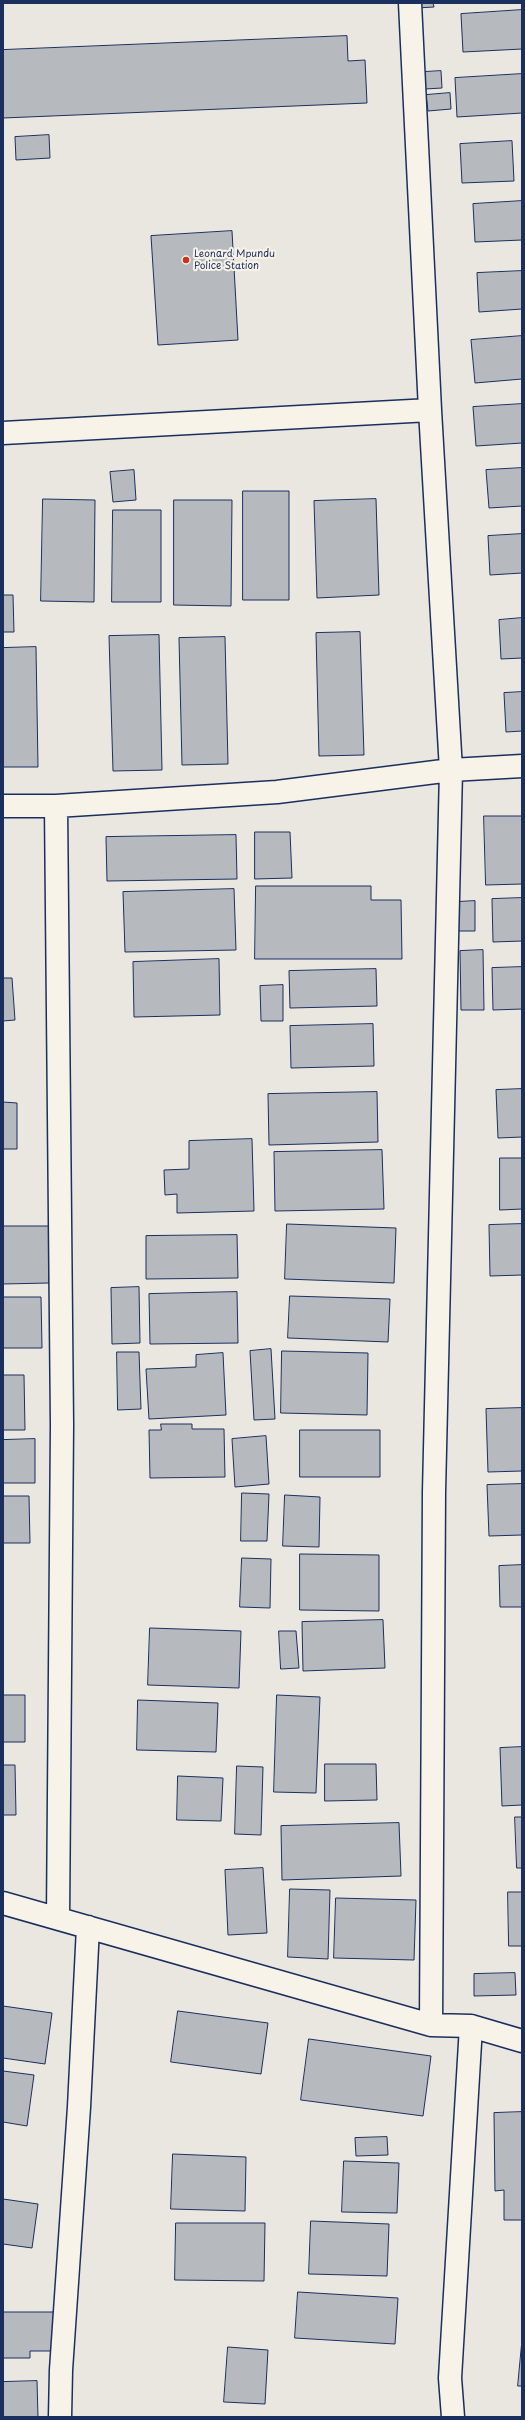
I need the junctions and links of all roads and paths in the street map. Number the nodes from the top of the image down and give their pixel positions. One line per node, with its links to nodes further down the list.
1 (410, 3): 2 (street)
2 (430, 410): 3 (street); 5 (street)
3 (3, 433)
4 (522, 766): 5 (street)
5 (451, 770): 7 (street); 11 (street)
6 (3, 806): 7 (street)
7 (56, 806): 9 (street)
8 (3, 1903): 9 (street)
9 (58, 1918): 10 (street)
10 (88, 1927): 11 (street); 14 (street)
11 (431, 2025): 12 (street)
12 (472, 2026): 13 (street); 15 (street)
13 (522, 2041)
14 (60, 2417)
15 (453, 2417)

